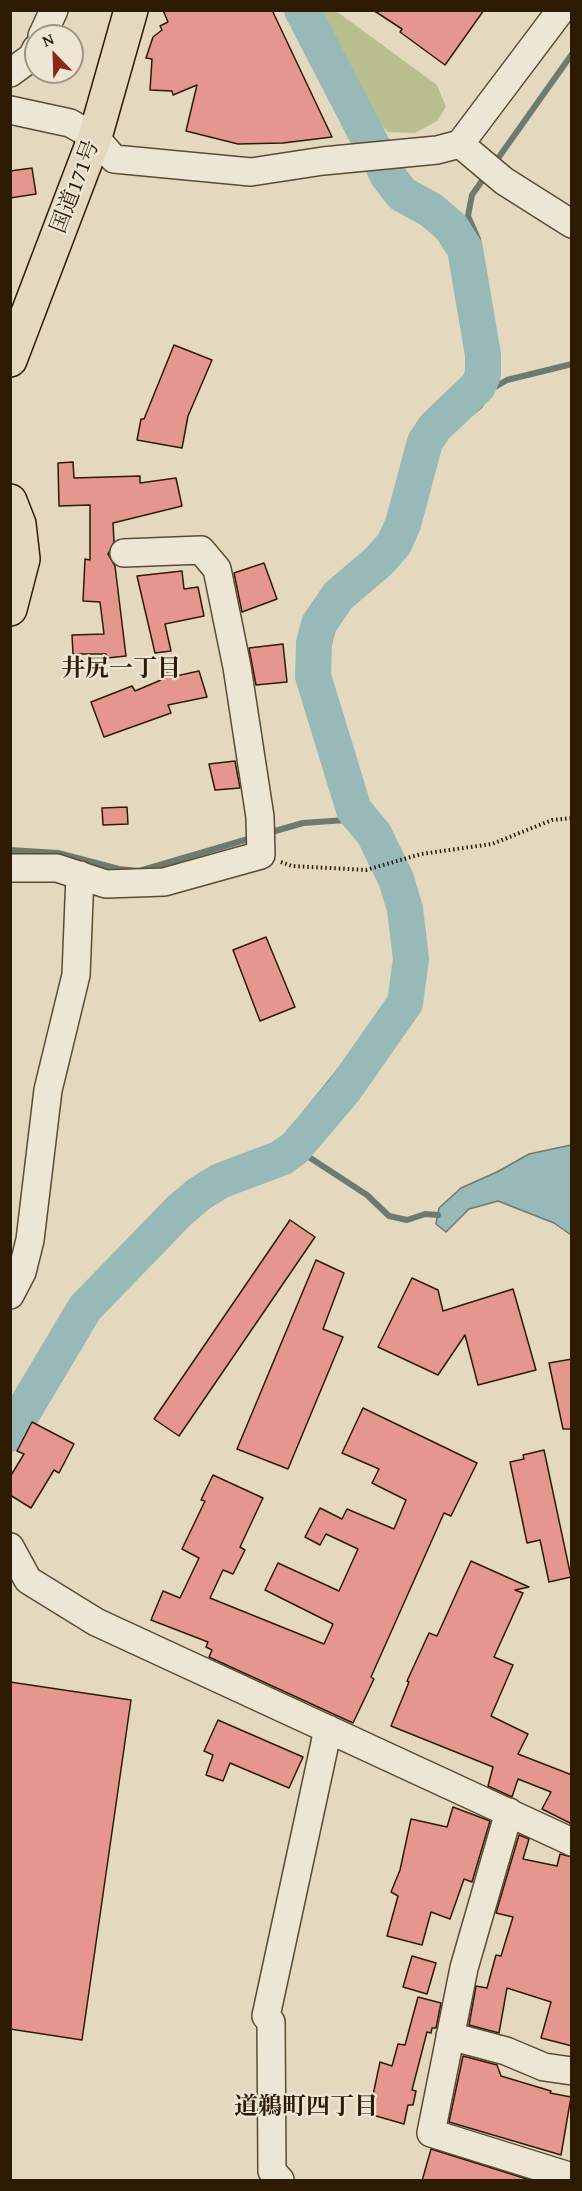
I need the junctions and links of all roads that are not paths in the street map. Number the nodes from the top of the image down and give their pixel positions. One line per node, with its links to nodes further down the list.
1 (54, 10): 4 (street)
2 (131, 10): 8 (main road, 国道171号)
3 (561, 10): 9 (street)
4 (48, 24)
5 (24, 63): 6 (street)
6 (10, 73)
7 (10, 110): 8 (street)
8 (95, 137): 9 (street); 11 (main road, 国道171号)
9 (460, 144): 10 (street)
10 (572, 225)
11 (10, 360)
12 (10, 501): 14 (main road)
13 (124, 553): 16 (street)
14 (10, 609)
15 (10, 868): 16 (street)
16 (80, 875): 17 (street)
17 (10, 1295)
18 (10, 1547): 19 (street)
19 (328, 1729): 20 (street); 25 (street)
20 (508, 1812): 21 (street); 22 (street)
21 (572, 1842)
22 (450, 2036): 23 (street); 24 (street)
23 (572, 2071)
24 (572, 2178)
25 (280, 2181)

